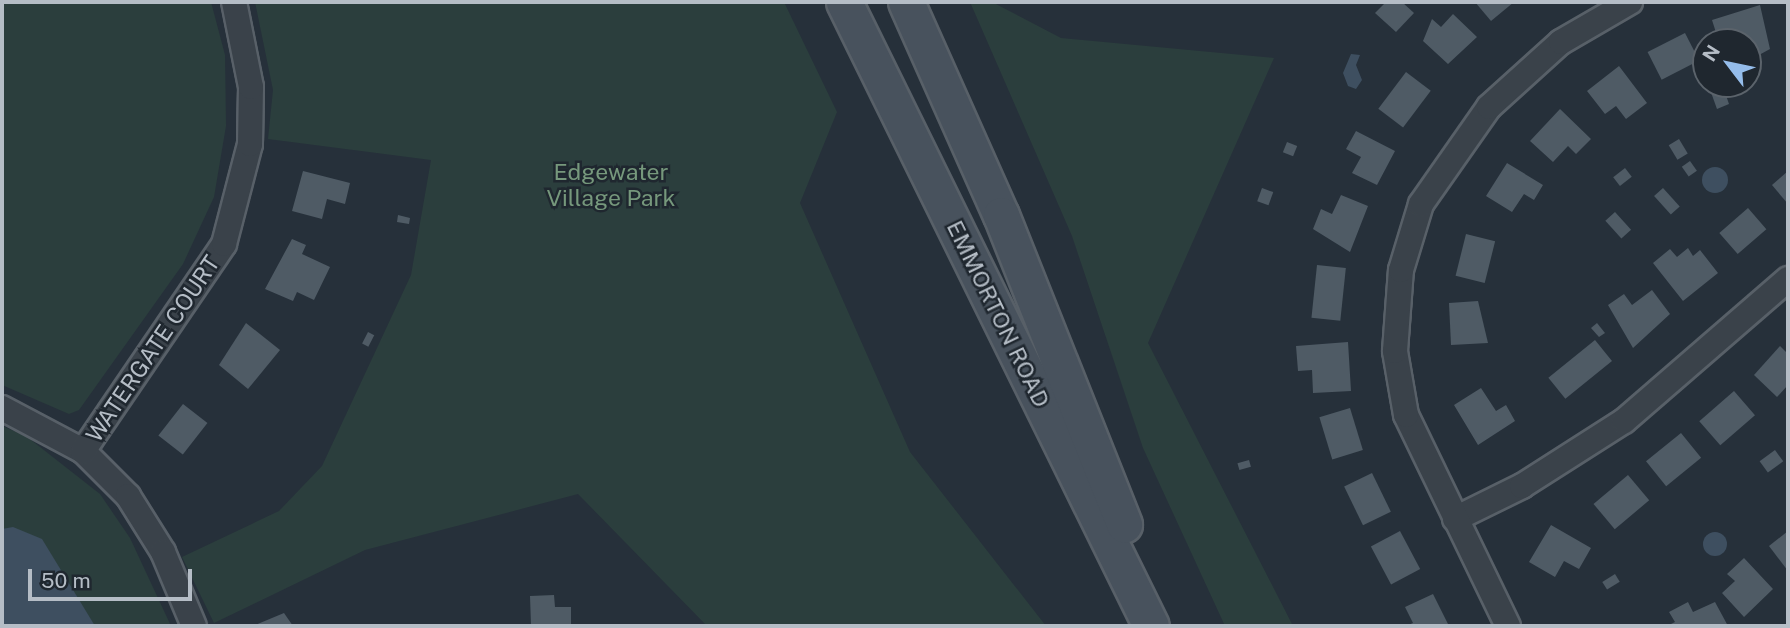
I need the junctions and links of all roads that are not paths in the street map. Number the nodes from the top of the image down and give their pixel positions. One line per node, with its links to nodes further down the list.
1 (234, 2): 7 (street, WATERGATE COURT)
2 (844, 2): 10 (main road, EMMORTON ROAD)
3 (906, 2): 11 (main road, EMMORTON ROAD)
4 (1630, 2): 8 (street)
5 (1788, 279): 8 (street)
6 (2, 408): 7 (street)
7 (83, 451): 9 (street)
8 (1455, 519): 12 (street)
9 (194, 626)
10 (1152, 626)
11 (1159, 626)
12 (1508, 626)

